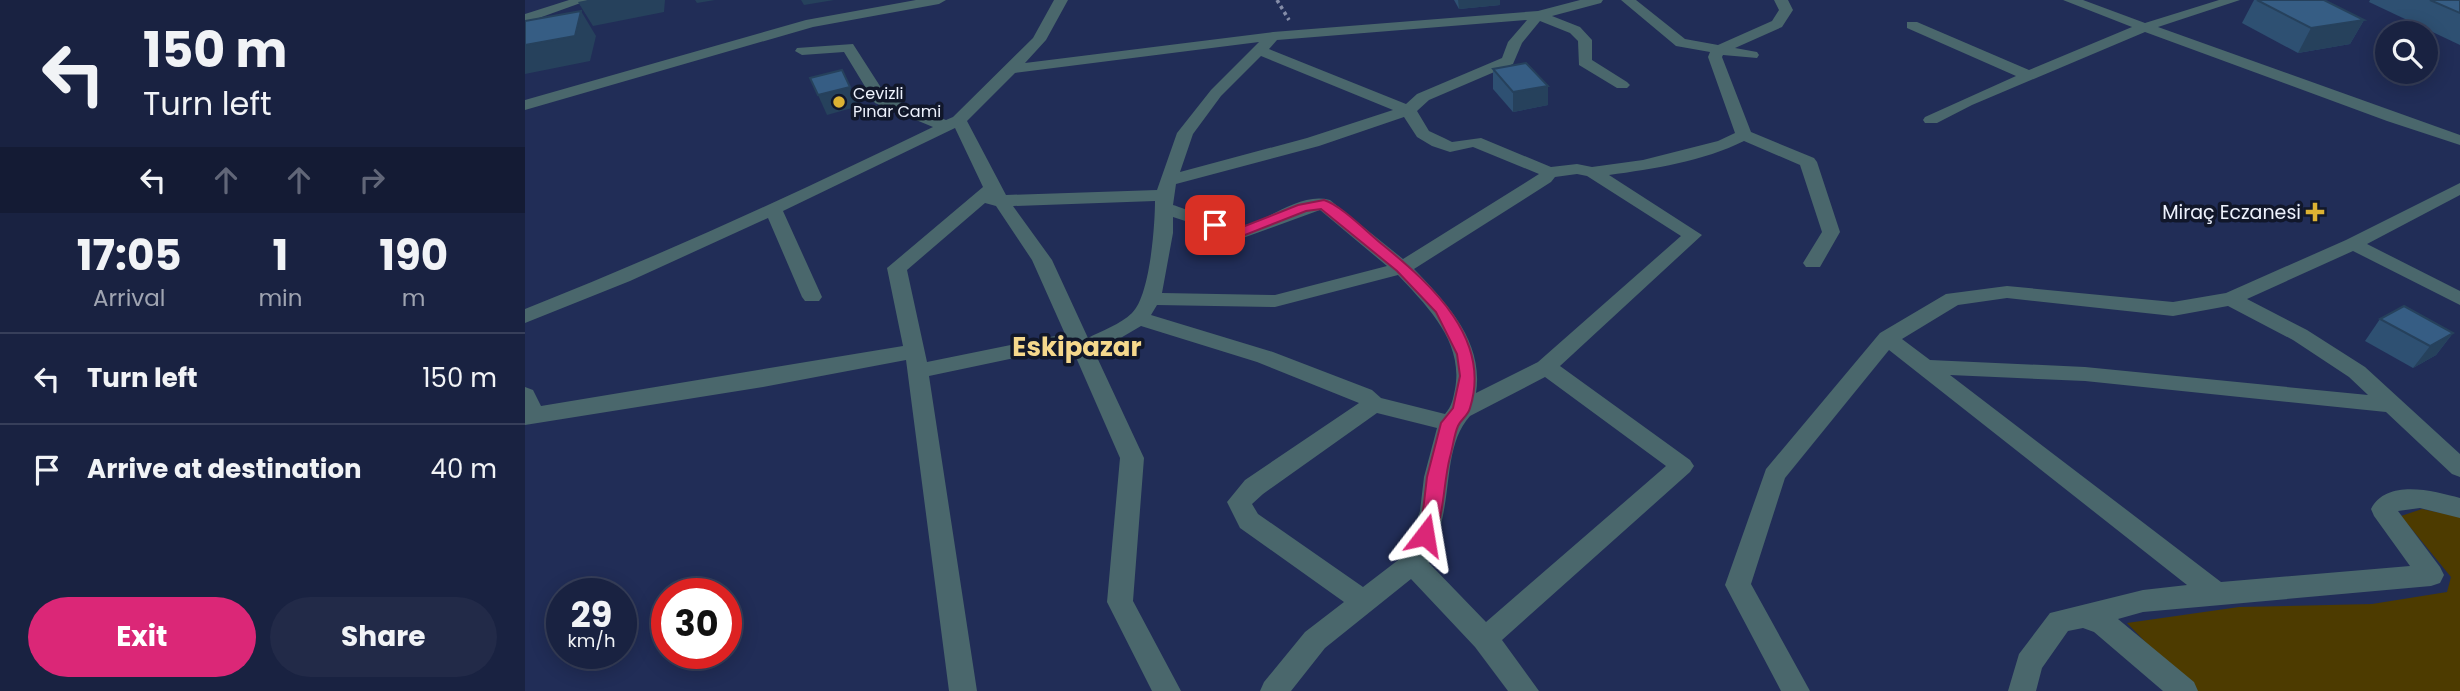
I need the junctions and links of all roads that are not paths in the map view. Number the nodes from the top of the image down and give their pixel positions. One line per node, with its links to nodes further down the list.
1 (582, 0): 10 (street)
2 (939, 0): 21 (street)
3 (1061, 0): 18 (street)
4 (1597, 0): 9 (street)
5 (1627, 0): 15 (street)
6 (1781, 0): 15 (street)
7 (2070, 0): 12 (street)
8 (2233, 0): 12 (street)
9 (1537, 15): 13 (street); 20 (street); 22 (street)
10 (525, 19)
11 (1912, 25): 19 (street)
12 (2145, 27): 19 (street); 26 (street)
13 (1273, 36): 14 (street); 18 (street)
14 (1259, 50): 22 (street); 30 (street)
15 (1718, 50): 17 (street); 25 (street)
16 (802, 51): 24 (street)
17 (1752, 55)
18 (1010, 69): 24 (street)
19 (2030, 76): 23 (street)
20 (1622, 85)
21 (525, 105)
22 (1408, 110): 27 (street); 30 (street)
23 (1931, 120)
24 (952, 123): 31 (street); 32 (street)
25 (1744, 135): 28 (street); 34 (street)
26 (2460, 140)
27 (1549, 172): 28 (street); 35 (street)
28 (1592, 172): 45 (street)
29 (2460, 188): 33 (street)
30 (1165, 195): 31 (street); 35 (street); 37 (street)
31 (990, 197): 43 (street); 44 (street)
32 (773, 208): 36 (street); 40 (street)
33 (2353, 244): 38 (street); 39 (street)
34 (1813, 263)
35 (1402, 268): 37 (street); 50 (street)
36 (813, 297)
37 (1151, 299): 41 (street)
38 (2231, 299): 42 (street); 48 (street)
39 (2460, 299)
40 (525, 316)
41 (1139, 318): 43 (street); 47 (street)
42 (1887, 338): 46 (street); 62 (street)
43 (1081, 344): 44 (street); 59 (street)
44 (917, 361): 49 (street); 58 (street)
45 (1546, 367): 50 (street); 57 (street)
46 (1924, 367): 48 (street); 54 (street)
47 (1374, 404): 50 (street); 55 (street)
48 (2392, 405): 51 (street)
49 (528, 409)
50 (1456, 416): 53 (street)
51 (2460, 468)
52 (2460, 508): 54 (street)
53 (1418, 559): 55 (street); 57 (street)
54 (2216, 593): 56 (street)
55 (1364, 602): 60 (street)
56 (2083, 617): 63 (street); 64 (street)
57 (1485, 639): 61 (street)
58 (963, 691)
59 (1167, 691)
60 (1274, 691)
61 (1525, 691)
62 (1796, 691)
63 (2022, 691)
64 (2183, 691)

